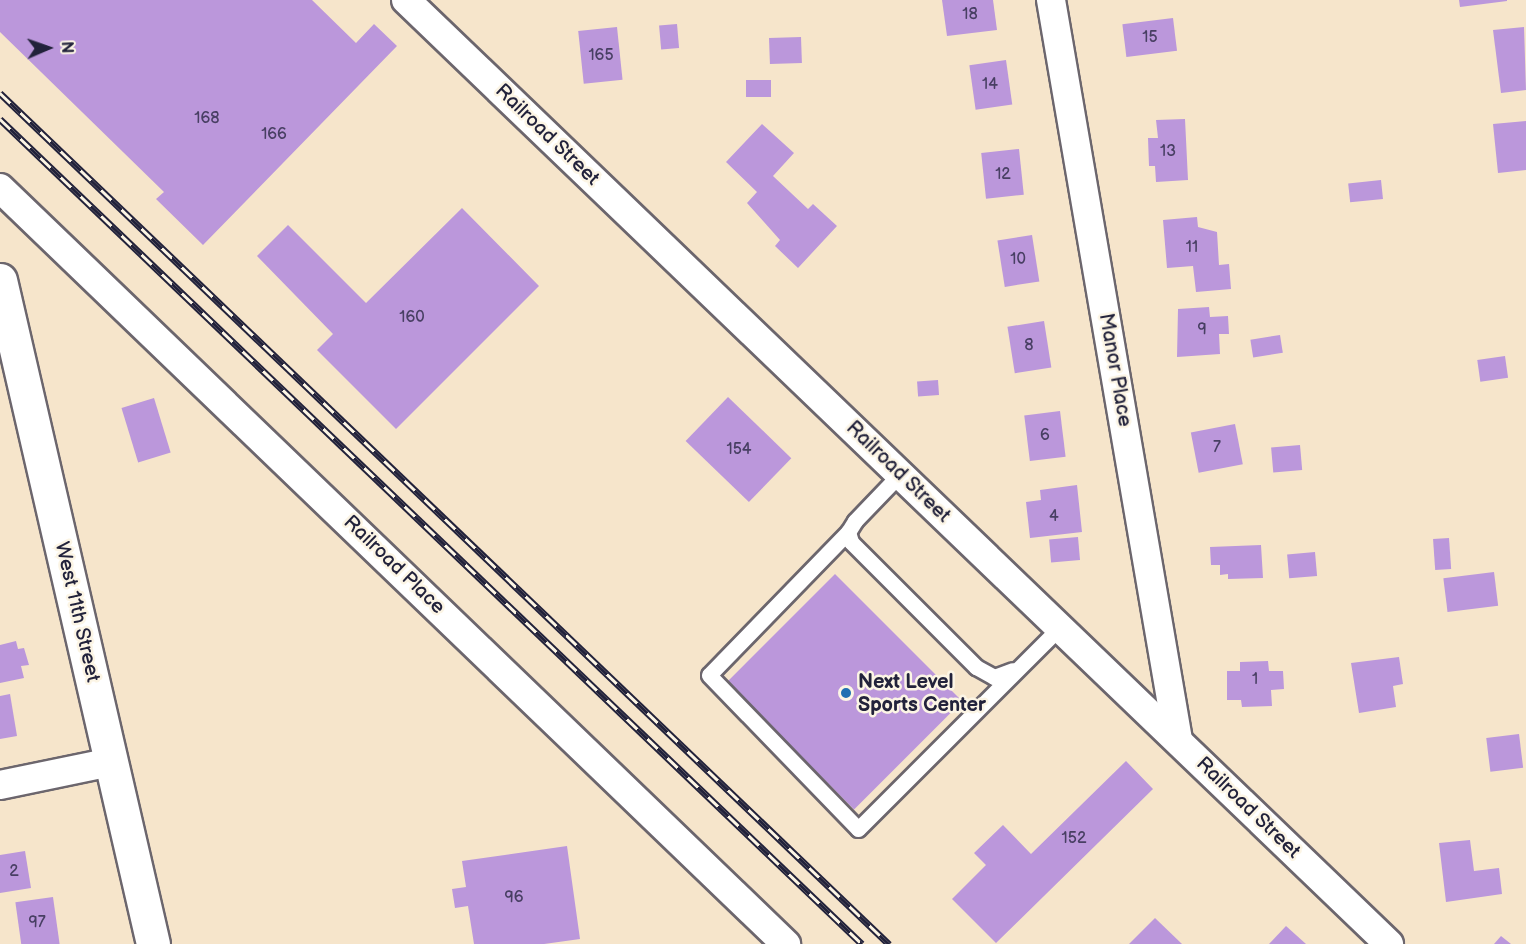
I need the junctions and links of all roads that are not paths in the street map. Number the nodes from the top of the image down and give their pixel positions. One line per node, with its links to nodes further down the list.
1 (406, 0): 5 (street, Railroad Street)
2 (1052, 0): 9 (street, Manor Place)
3 (0, 189): 13 (street, Railroad Place)
4 (1, 291): 10 (street, West 11th Street)
5 (900, 474): 6 (lane); 7 (street, Railroad Street)
6 (852, 526): 8 (lane); 8 (lane)
7 (1059, 628): 8 (lane); 9 (street, Railroad Street)
8 (1015, 669)
9 (1178, 740): 14 (street, Railroad Street)
10 (111, 762): 11 (street); 12 (street, West 11th Street)
11 (0, 785)
12 (153, 944)
13 (786, 944)
14 (1389, 944)

